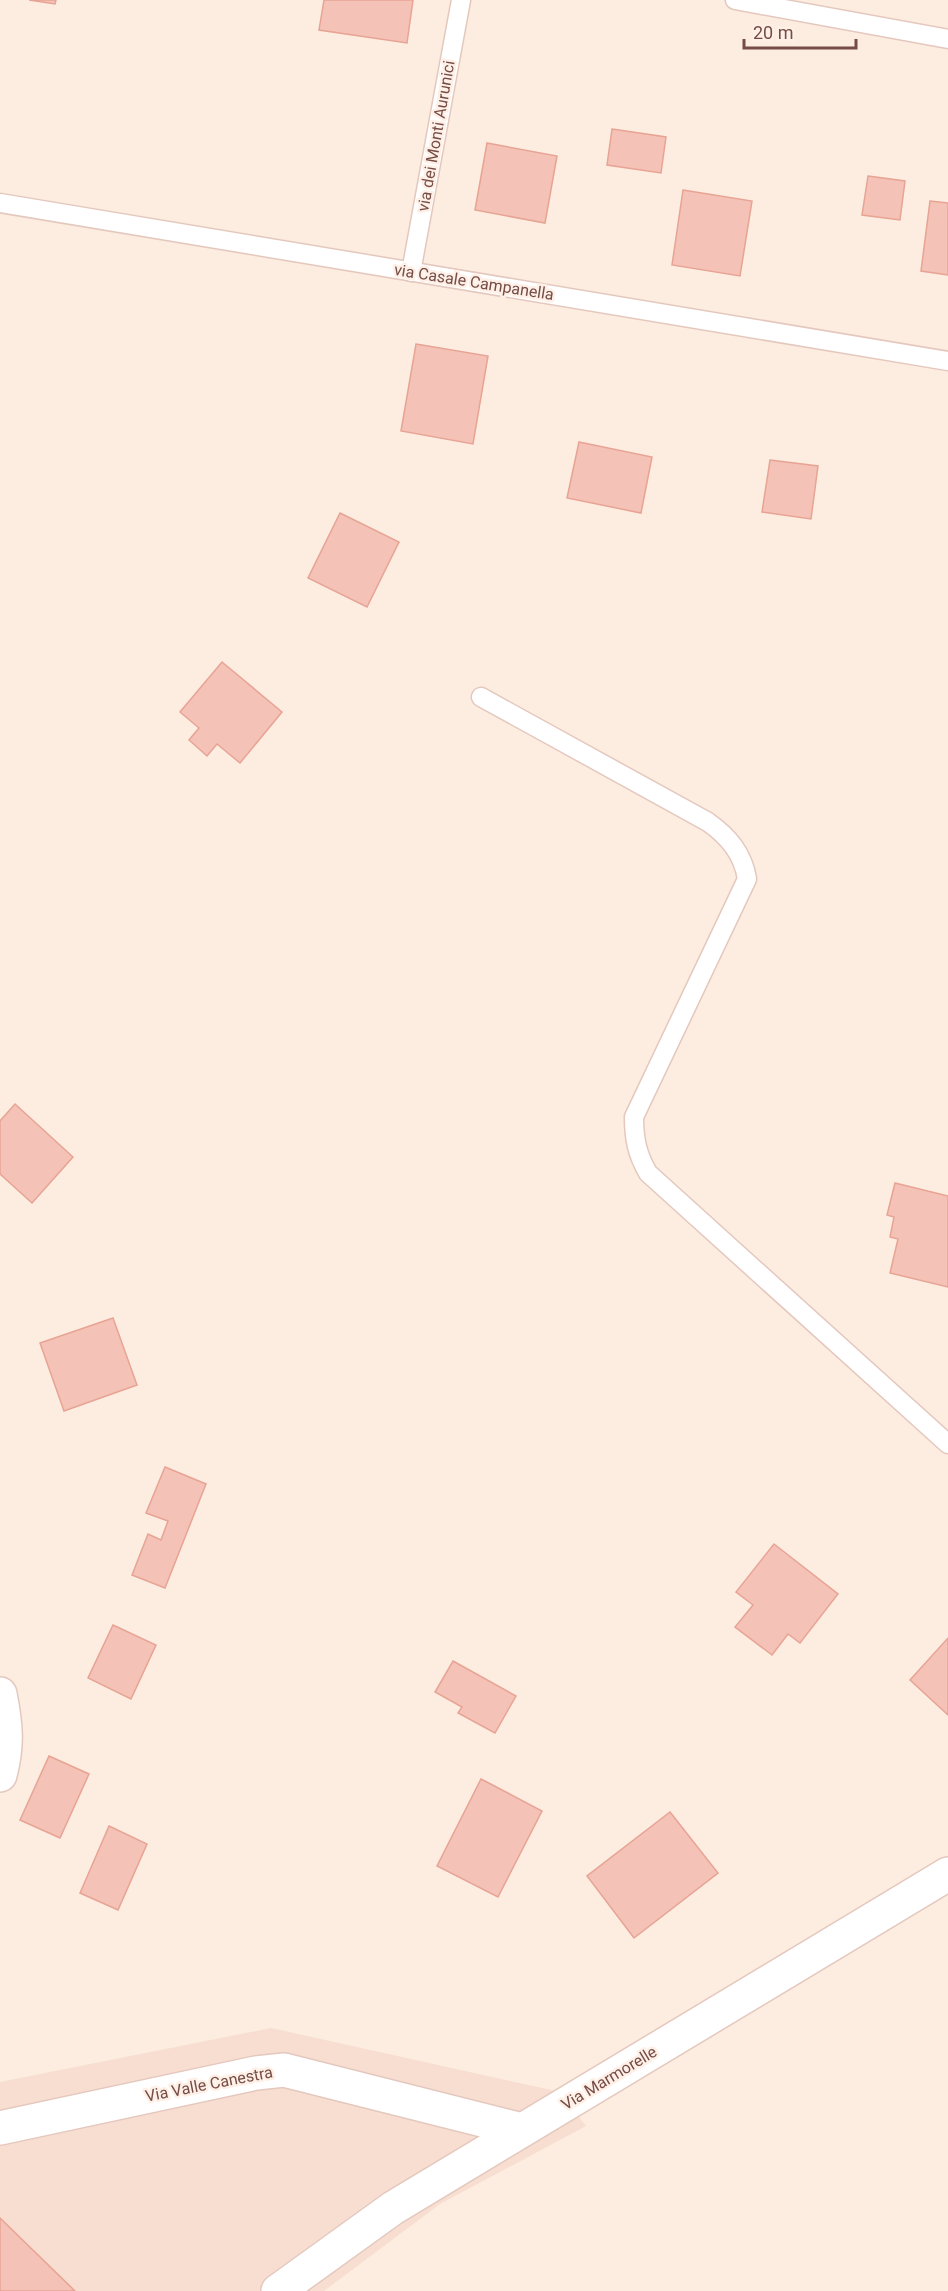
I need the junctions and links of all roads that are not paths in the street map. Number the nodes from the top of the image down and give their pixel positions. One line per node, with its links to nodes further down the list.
1 (461, 0): 5 (lane, via dei Monti Aurunici)
2 (735, 0): 3 (lane)
3 (948, 39)
4 (0, 203): 5 (lane, via Casale Campanella)
5 (411, 272): 6 (lane, via Casale Campanella)
6 (948, 361)
7 (481, 697): 8 (lane)
8 (948, 1444)
9 (0, 1694): 10 (street)
10 (0, 1775)
11 (948, 1874): 13 (street, Via Marmorelle)
12 (0, 2128): 13 (street, Via Valle Canestra)
13 (522, 2130): 14 (street, Via Marmorelle)
14 (278, 2291)

